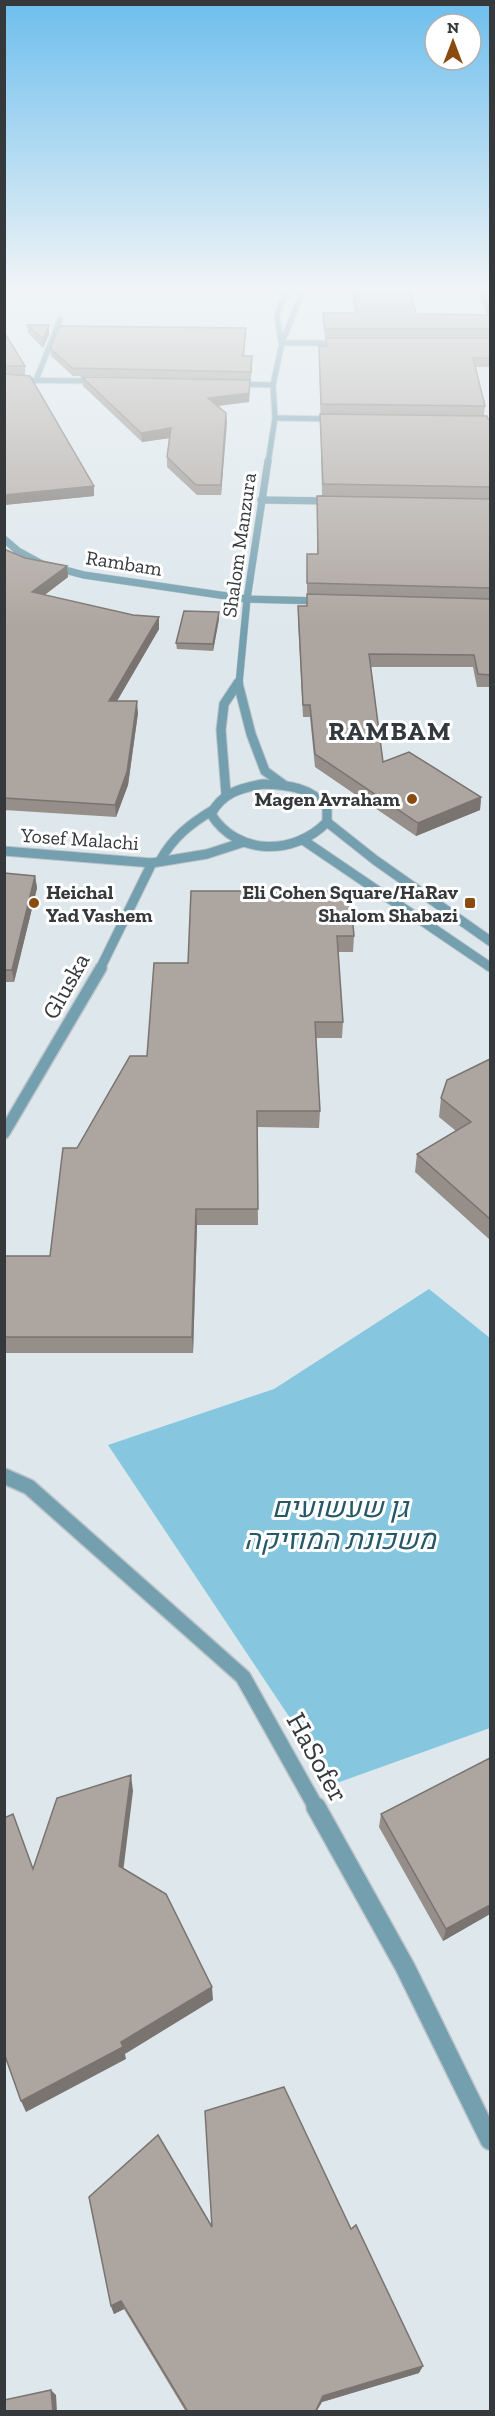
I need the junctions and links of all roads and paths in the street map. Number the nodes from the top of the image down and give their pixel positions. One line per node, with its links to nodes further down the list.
1 (274, 403): 2 (street, Shalom Manzura)
2 (275, 418): 3 (street); 4 (street, Shalom Manzura)
3 (347, 419)
4 (261, 500): 5 (street); 7 (street, Shalom Manzura)
5 (342, 501)
6 (4, 539): 7 (street, Rambam)
7 (247, 599): 8 (street, Rambam); 9 (street, Shalom Manzura)
8 (328, 601)
9 (238, 682): 10 (street, Shalom Manzura); 11 (street, Shalom Manzura)
10 (284, 784): 11 (street); 13 (street)
11 (226, 794): 12 (street, Gluska)
12 (213, 810): 15 (street); 17 (street, Gluska)
13 (327, 822): 14 (street); 18 (street)
14 (303, 840): 15 (street); 19 (street)
15 (244, 842): 17 (street)
16 (4, 852): 17 (street, Yosef Malachi)
17 (156, 862): 20 (street, Gluska)
18 (490, 941)
19 (490, 967)
20 (4, 1133)
21 (4, 1476): 22 (street, HaSofer)
22 (490, 2140)

